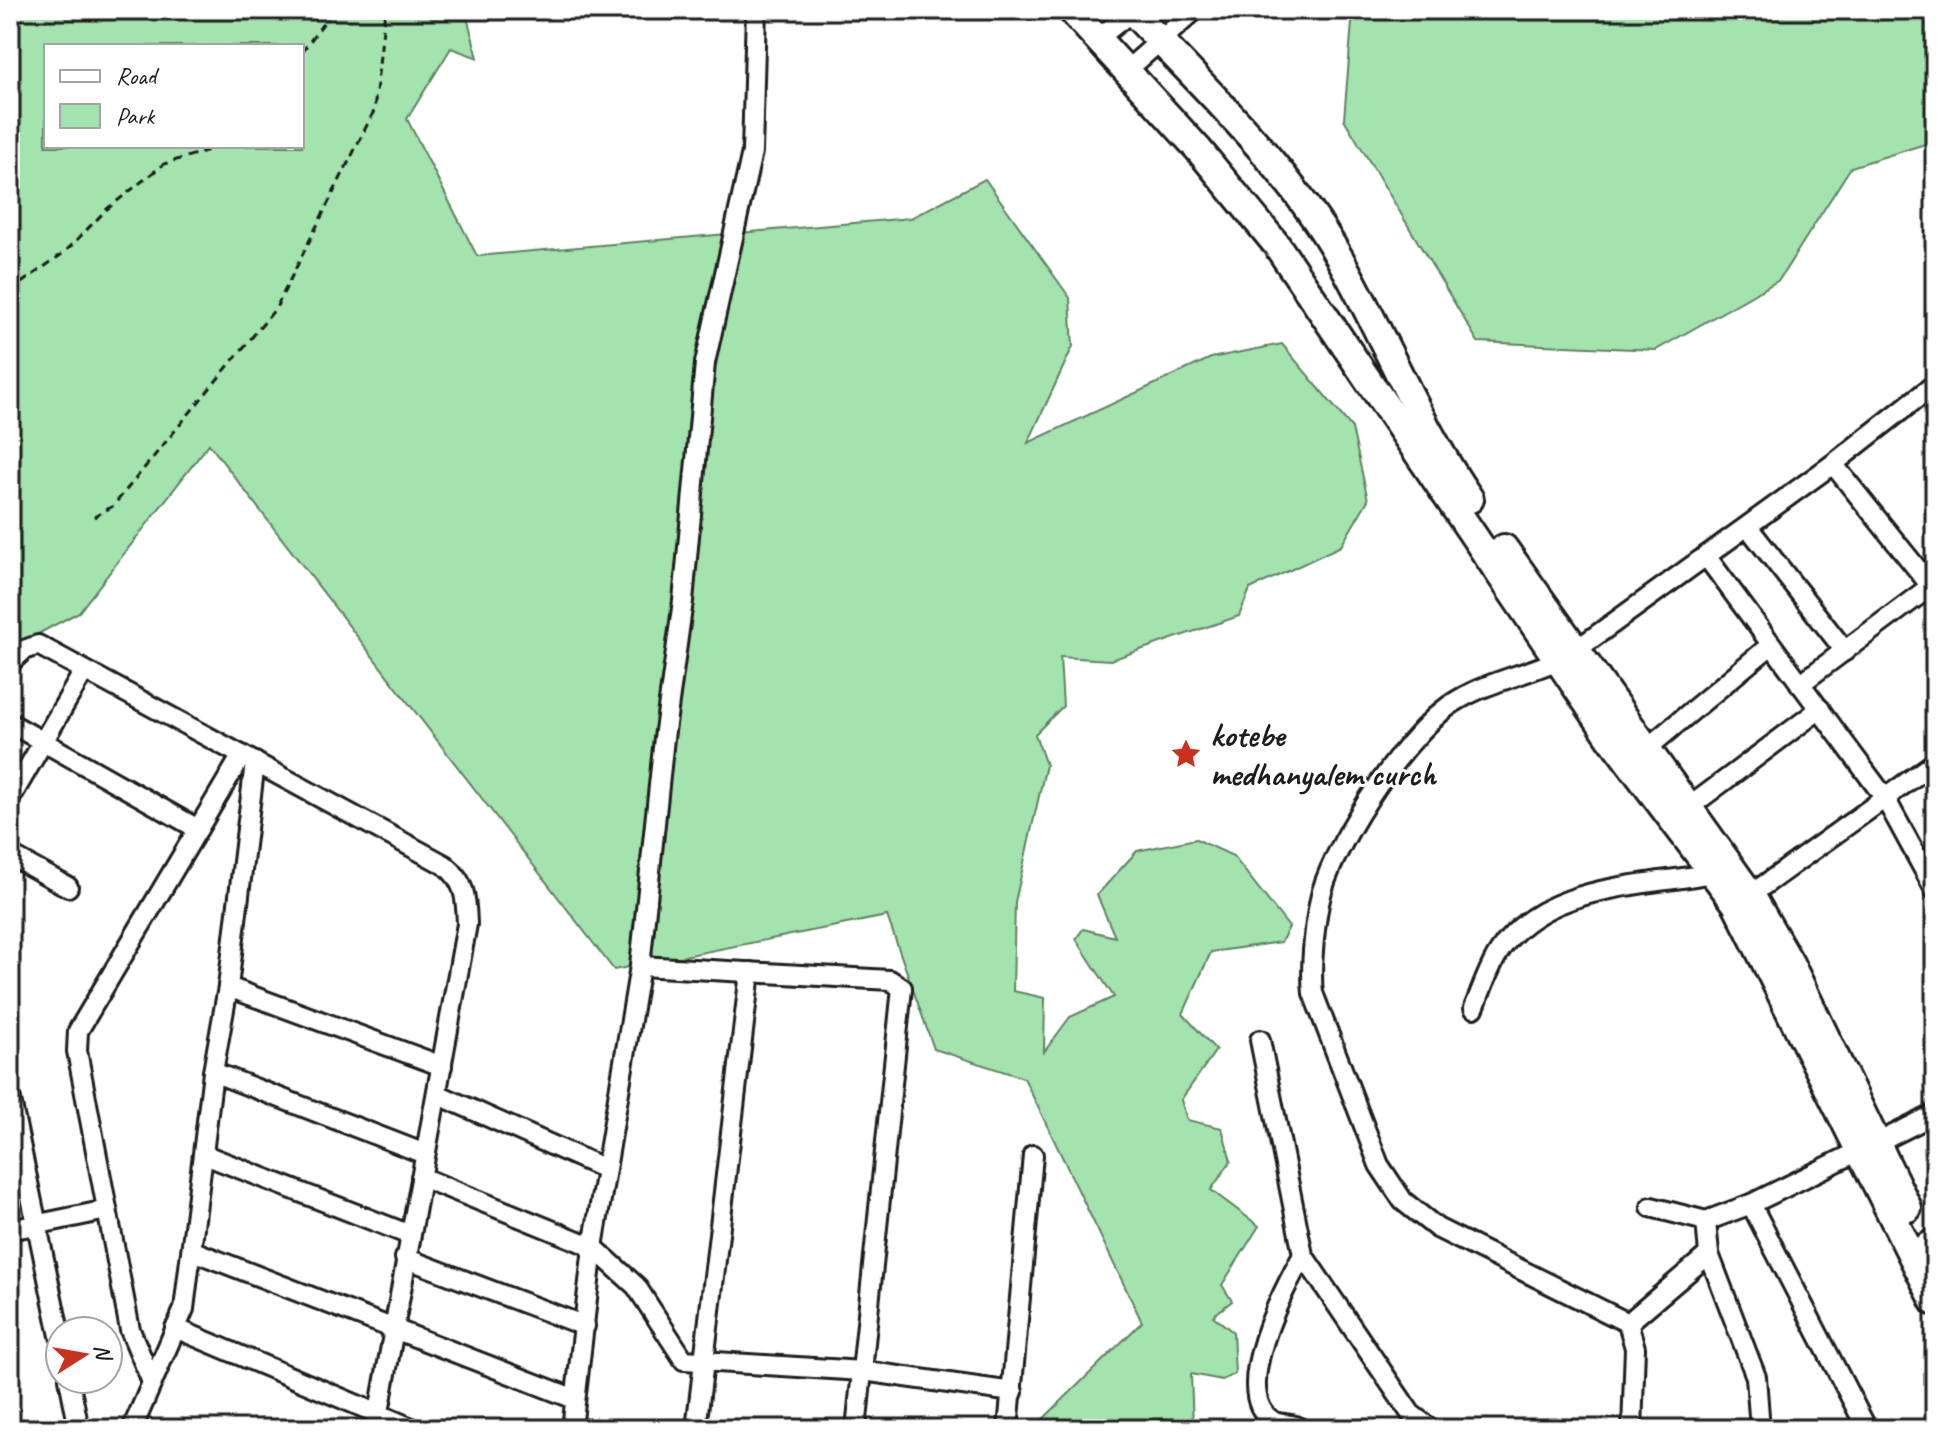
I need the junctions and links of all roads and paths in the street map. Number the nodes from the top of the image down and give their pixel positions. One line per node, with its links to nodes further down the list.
1 (333, 10): 9 (path)
2 (385, 10): 16 (path)
3 (756, 10): 41 (street)
4 (1071, 10): 7 (main road)
5 (1133, 10): 7 (street); 8 (main road)
6 (1195, 10): 8 (street)
7 (1097, 39): 10 (main road)
8 (1160, 41): 10 (street); 15 (main road)
9 (304, 49)
10 (1126, 71): 15 (main road)
11 (215, 148): 12 (path)
12 (10, 291)
13 (1935, 384): 14 (street)
14 (1833, 464): 17 (street); 19 (street)
15 (1452, 488): 22 (main road)
16 (94, 517)
17 (1748, 527): 18 (street); 21 (street)
18 (1706, 556): 20 (street); 22 (street)
19 (1933, 584): 21 (street)
20 (1771, 645): 25 (street); 29 (street)
21 (1845, 651): 25 (street)
22 (1567, 656): 29 (main road); 37 (main road); 72 (street)
23 (10, 663): 24 (street)
24 (84, 671): 28 (street); 30 (street)
25 (1800, 684): 26 (street)
26 (1820, 709): 32 (street); 34 (street)
27 (10, 723): 28 (street)
28 (43, 741): 33 (street); 35 (street)
29 (1645, 750): 34 (main road)
30 (248, 759): 35 (street); 43 (street); 46 (street)
31 (1935, 762): 32 (street)
32 (1885, 798): 39 (street); 40 (street)
33 (10, 799)
34 (1688, 808): 40 (main road)
35 (198, 829): 59 (street)
36 (10, 855): 38 (street)
37 (1713, 873): 40 (main road); 44 (street)
38 (68, 887)
39 (1935, 890)
40 (1744, 900): 51 (main road)
41 (640, 966): 42 (street); 55 (street)
42 (750, 972): 76 (street); 77 (street)
43 (228, 987): 46 (street); 47 (street)
44 (1474, 1008)
45 (1260, 1040): 68 (street)
46 (442, 1066): 48 (street)
47 (213, 1072): 52 (street); 53 (street)
48 (437, 1094): 52 (street); 55 (street)
49 (10, 1096): 61 (street)
50 (1935, 1114): 51 (street)
51 (1868, 1147): 57 (street); 65 (main road); 70 (main road)
52 (425, 1154): 56 (street)
53 (205, 1155): 63 (street); 66 (street)
54 (1033, 1155): 79 (street)
55 (605, 1169): 64 (street)
56 (421, 1177): 63 (street); 64 (street)
57 (1751, 1204): 60 (street); 95 (street)
58 (1651, 1207): 60 (street)
59 (107, 1210): 61 (street); 78 (street)
60 (1706, 1221): 67 (street)
61 (37, 1224): 62 (street); 71 (street)
62 (10, 1230)
63 (410, 1235): 69 (street)
64 (593, 1247): 73 (street); 76 (street)
65 (1932, 1247)
66 (193, 1251): 74 (street); 75 (street)
67 (1709, 1254): 72 (street); 94 (street)
68 (1303, 1255): 83 (street); 91 (street)
69 (405, 1258): 73 (street); 75 (street)
70 (1935, 1302)
71 (56, 1315)
72 (1628, 1323): 93 (street)
73 (585, 1326): 81 (street)
74 (175, 1328): 78 (street); 82 (street)
75 (392, 1330): 81 (street); 82 (street)
76 (704, 1362): 77 (street); 88 (street)
77 (863, 1371): 79 (street); 89 (street)
78 (152, 1382): 85 (street)
79 (1013, 1392): 90 (street)
80 (72, 1395): 84 (street)
81 (575, 1399): 87 (street)
82 (377, 1422): 86 (street)
83 (1407, 1422): 92 (street)
84 (79, 1429)
85 (132, 1429)
86 (414, 1429)
87 (572, 1429)
88 (696, 1429)
89 (856, 1429)
90 (1008, 1429)
91 (1302, 1429)
92 (1431, 1429)
93 (1632, 1429)
94 (1760, 1429)
95 (1867, 1429)

